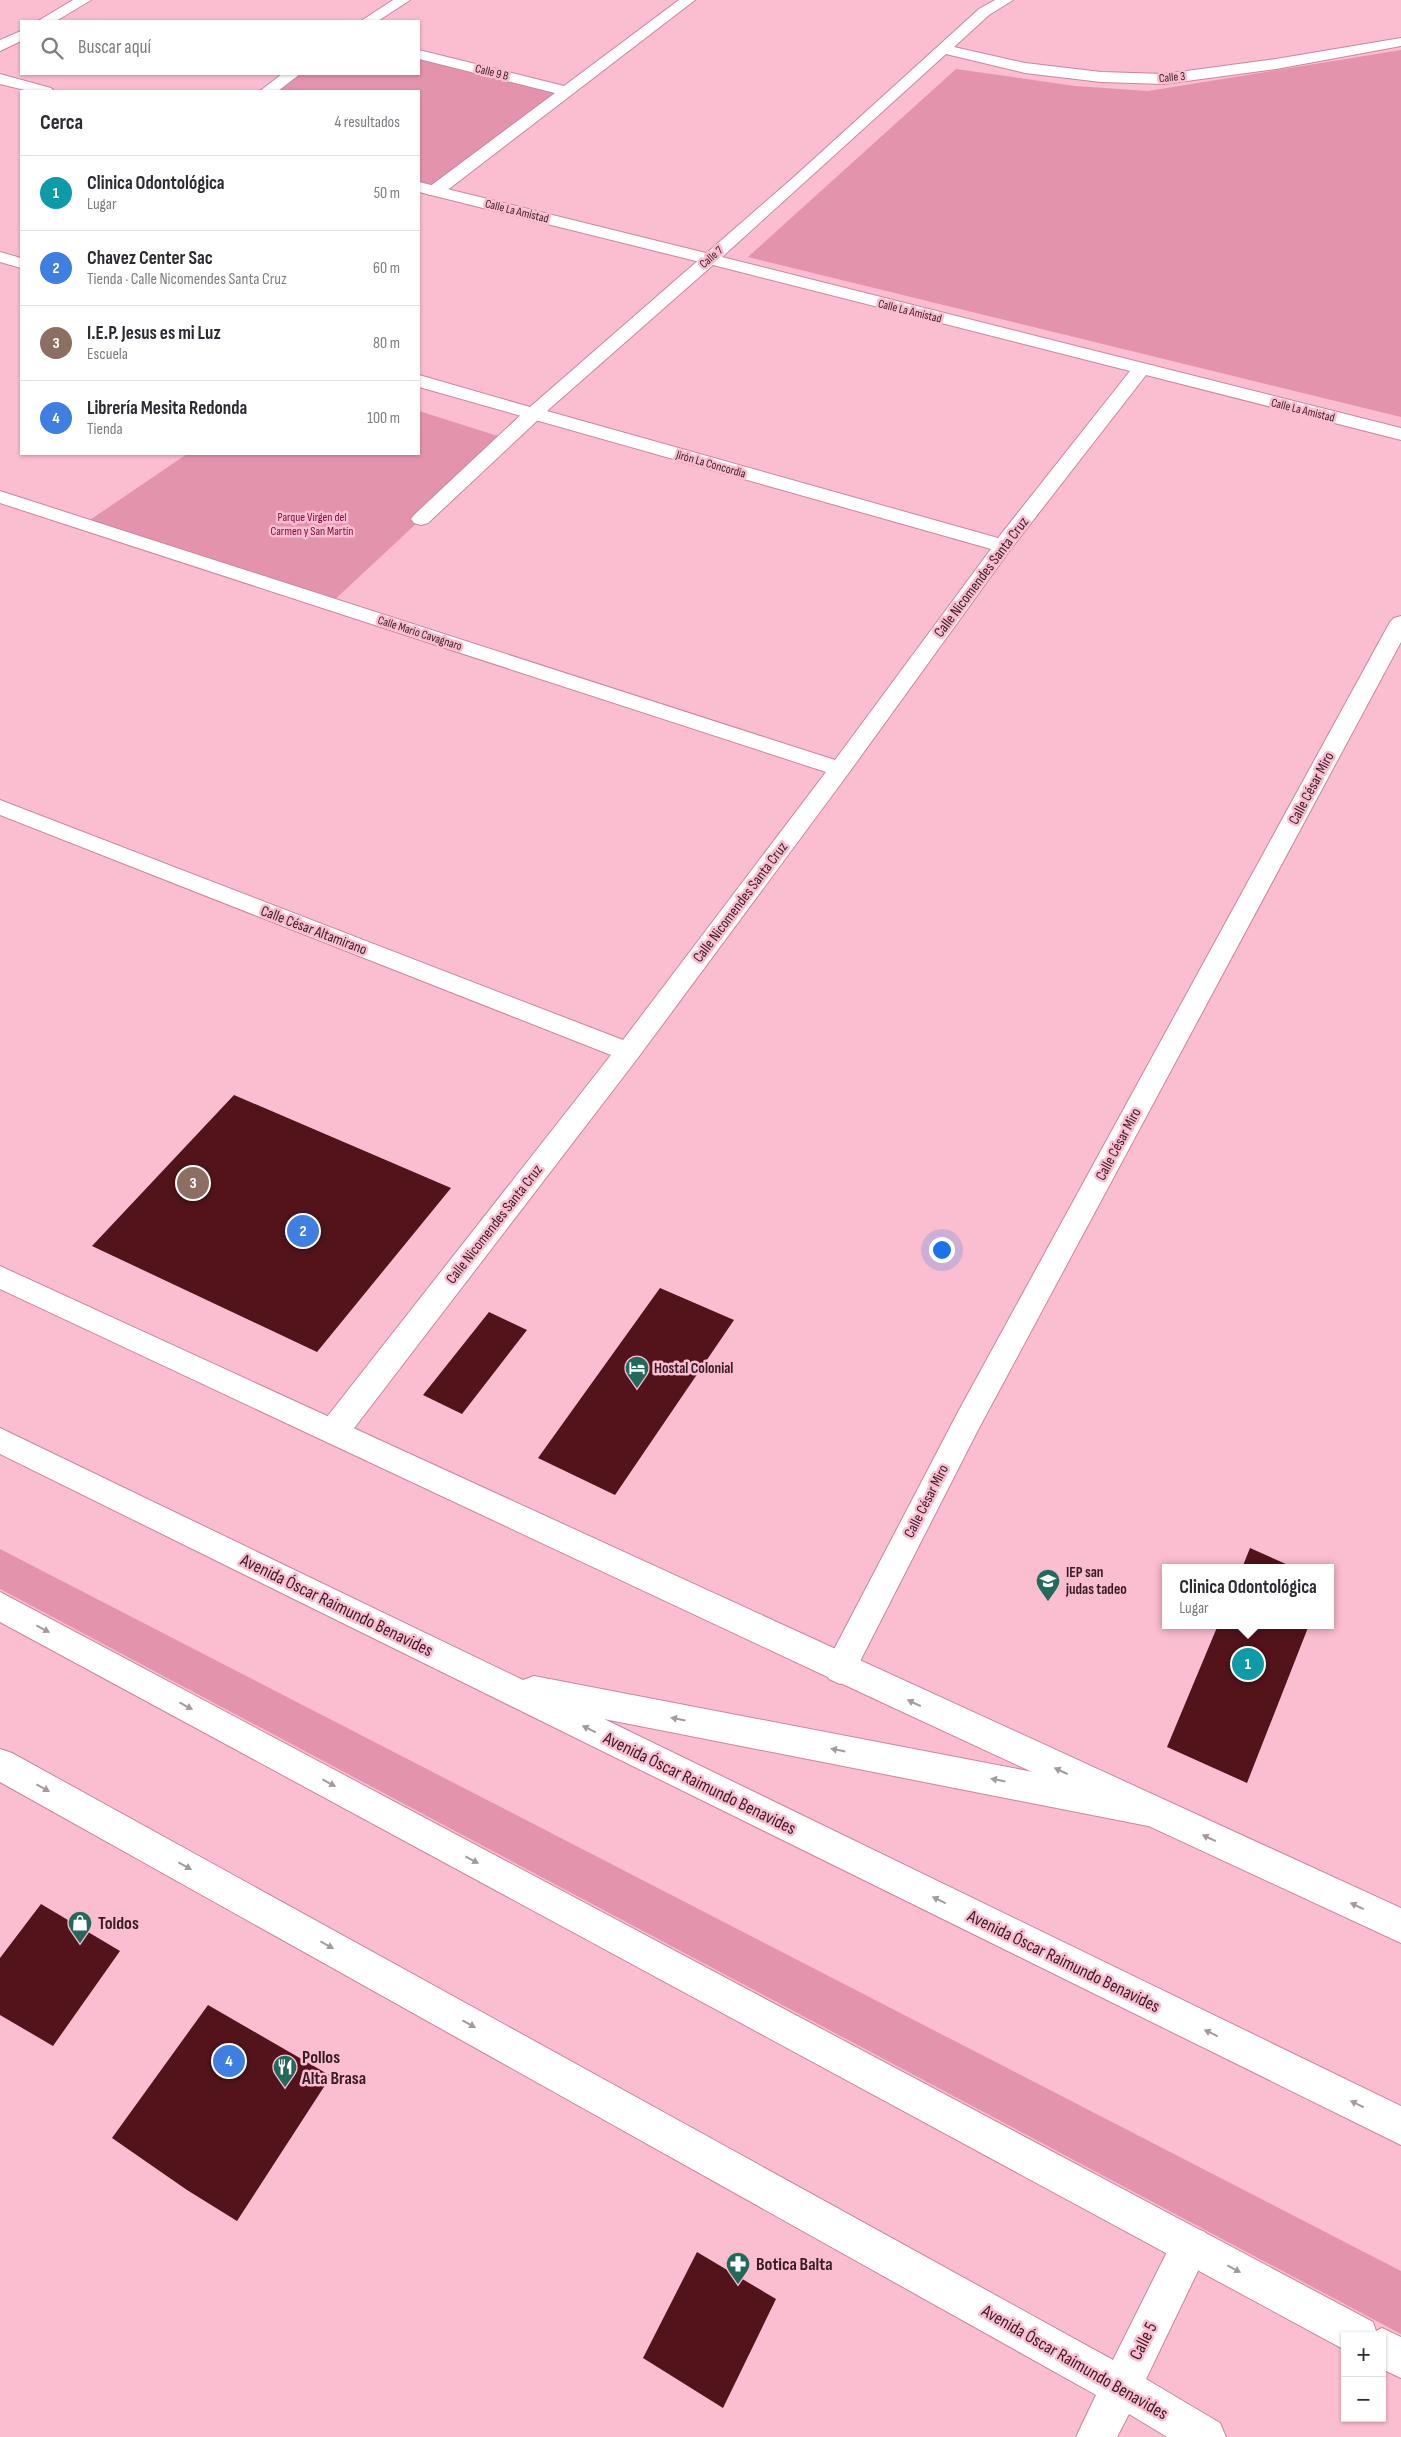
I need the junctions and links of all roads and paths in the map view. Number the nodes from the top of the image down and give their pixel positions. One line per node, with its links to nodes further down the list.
1 (84, 0): 5 (street)
2 (403, 0): 6 (street)
3 (688, 0): 16 (street)
4 (1006, 0): 10 (street, Calle 7)
5 (47, 20)
6 (370, 20)
7 (20, 36): 9 (street)
8 (1401, 42): 10 (street, Calle 3)
9 (0, 46)
10 (944, 49): 19 (street, Calle 7)
11 (420, 54): 16 (street, Calle 9 B)
12 (291, 75): 15 (street)
13 (0, 79): 14 (street)
14 (42, 90)
15 (269, 90)
16 (565, 91): 17 (street)
17 (427, 189): 19 (street, Calle La Amistad)
18 (0, 257): 20 (street)
19 (708, 259): 21 (street, Calle La Amistad); 23 (street, Calle 7)
20 (20, 263)
21 (1141, 370): 24 (street, Calle La Amistad); 27 (street, Calle Nicomendes Santa Cruz)
22 (420, 381): 23 (street, Jirón La Concordia)
23 (533, 414): 26 (street, Calle 7); 27 (street, Jirón La Concordia)
24 (1401, 434)
25 (0, 497): 29 (street, Calle Mario Cavagnaro)
26 (420, 520)
27 (1003, 546): 29 (street, Calle Nicomendes Santa Cruz)
28 (1401, 622): 36 (street, Calle César Miro)
29 (840, 769): 31 (street, Calle Nicomendes Santa Cruz)
30 (0, 807): 31 (street, Calle César Altamirano)
31 (628, 1052): 33 (street, Calle Nicomendes Santa Cruz)
32 (0, 1277): 33 (street)
33 (334, 1431): 36 (street)
34 (0, 1440): 37 (street, Avenida Óscar Raimundo Benavides)
35 (0, 1606): 42 (street, one-way to 42)
36 (840, 1669): 39 (street, one-way to 36)
37 (496, 1683): 39 (street, one-way to 37); 41 (street, Avenida Óscar Raimundo Benavides, one-way to 37)
38 (0, 1764): 46 (street, Avenida Óscar Raimundo Benavides, one-way to 46)
39 (1148, 1810): 40 (street, one-way to 39)
40 (1401, 1926)
41 (1401, 2126)
42 (1191, 2246): 43 (street, one-way to 43); 46 (street, Calle 5)
43 (1351, 2332)
44 (1386, 2350): 45 (street)
45 (1401, 2358)
46 (1120, 2387): 47 (street, Calle 5); 48 (street, Avenida Óscar Raimundo Benavides)
47 (1096, 2437)
48 (1206, 2437)

